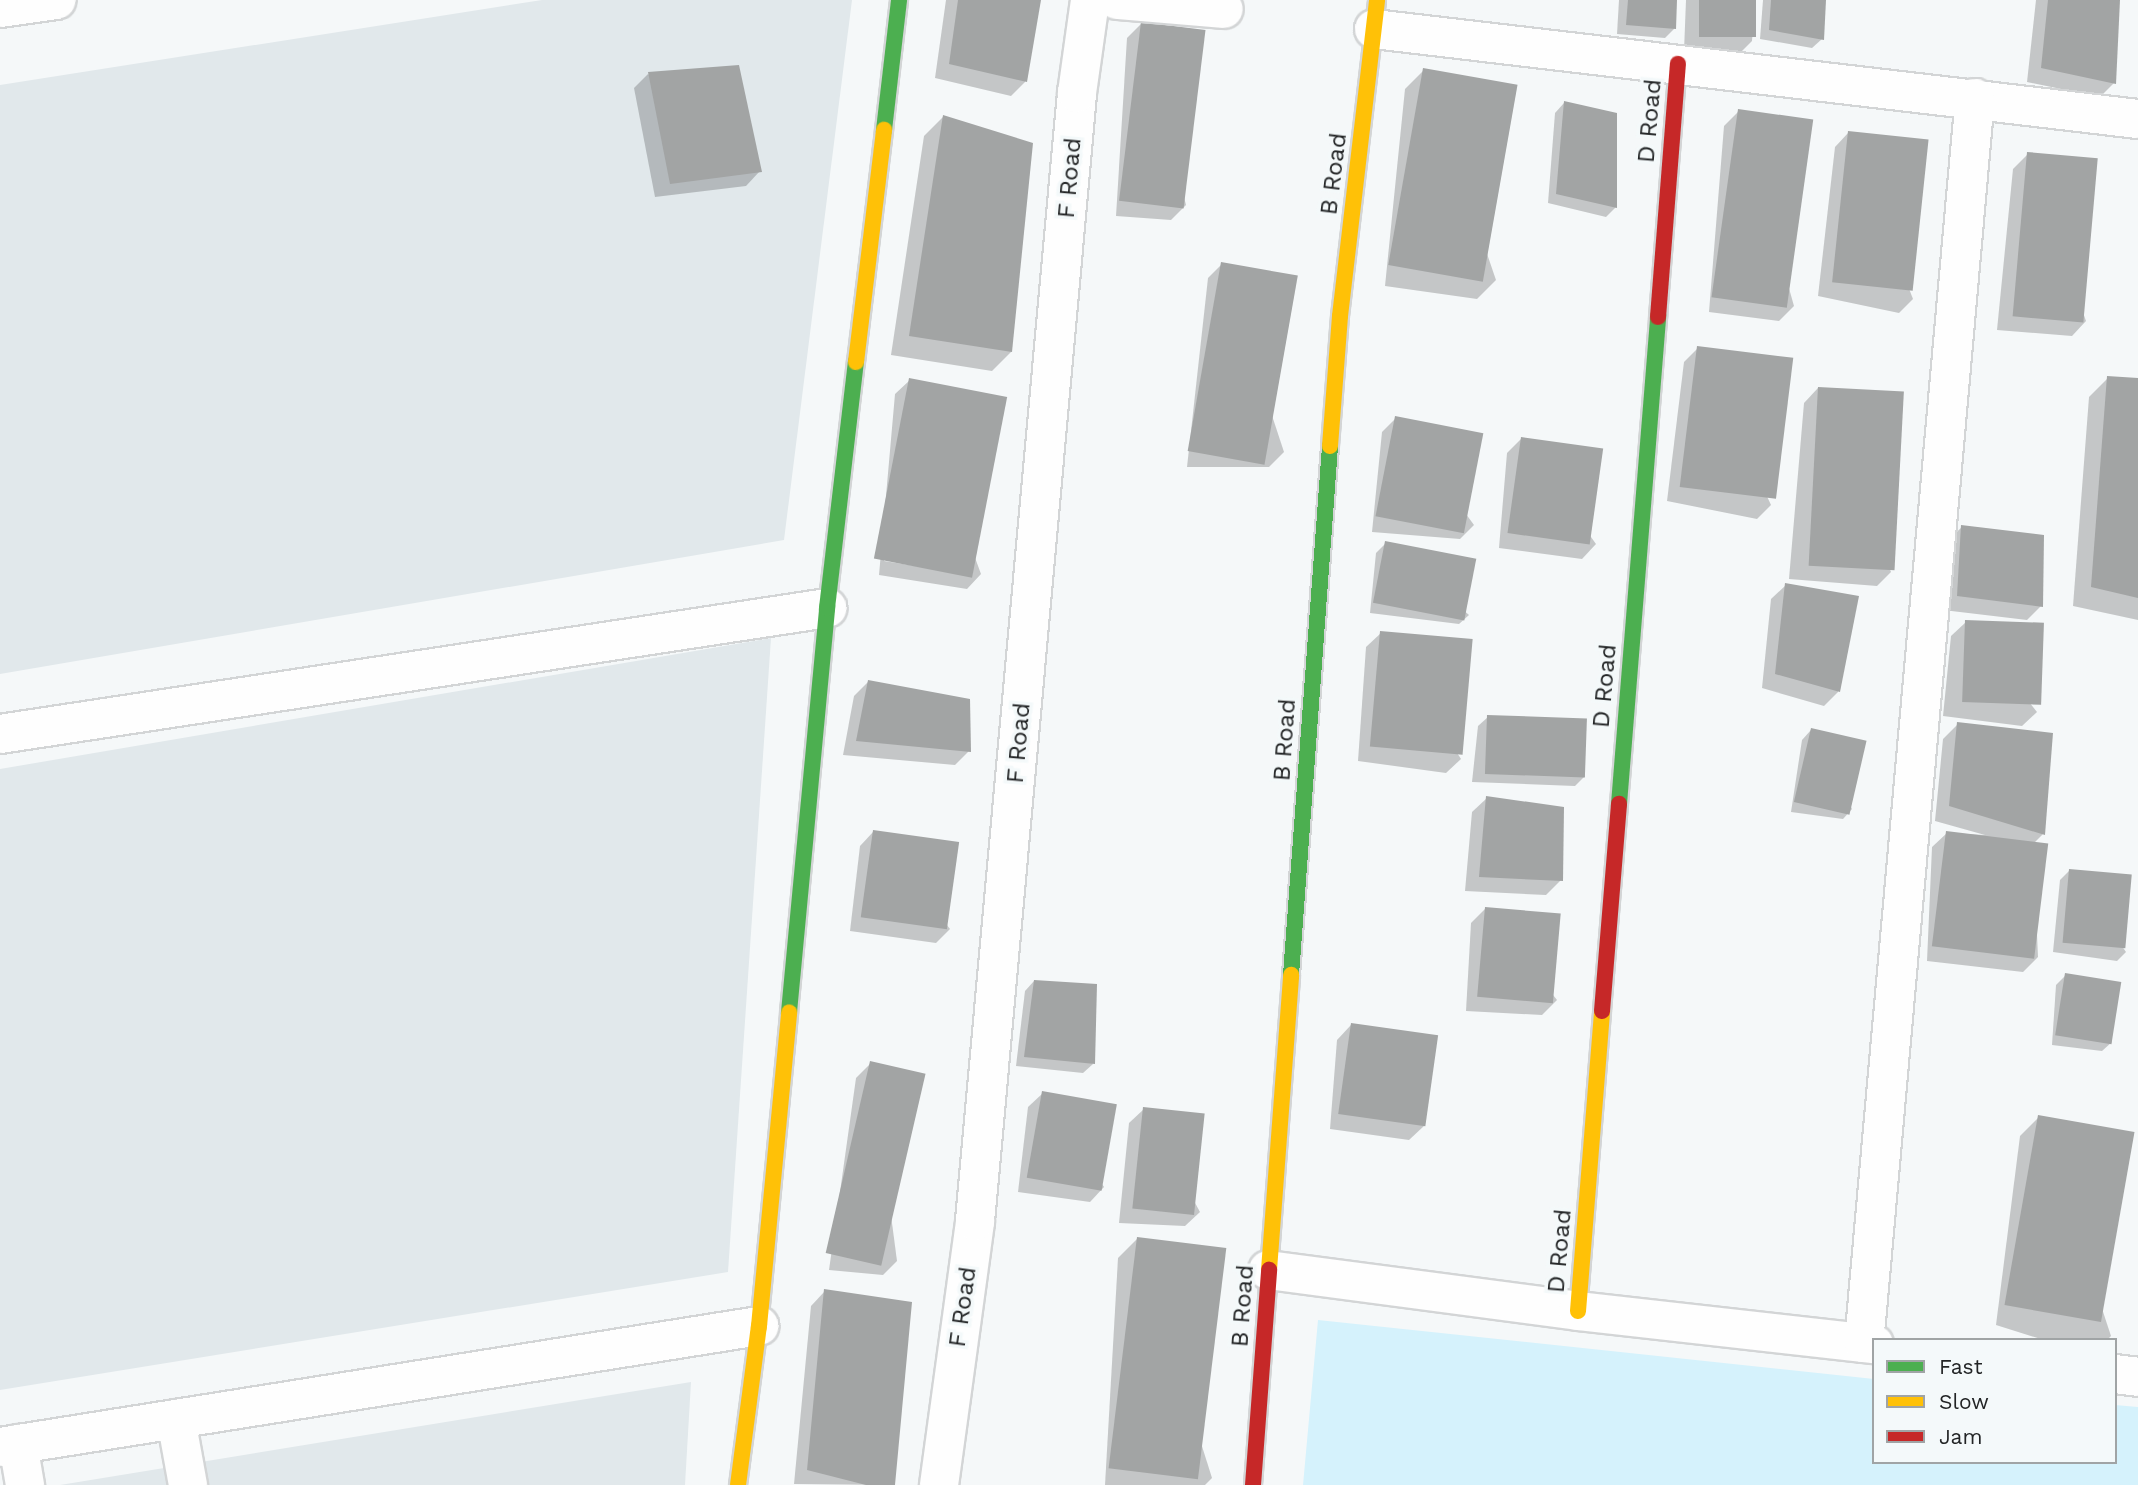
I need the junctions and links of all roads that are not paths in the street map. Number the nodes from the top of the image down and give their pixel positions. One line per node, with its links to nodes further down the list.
1 (56, 0): 5 (street)
2 (899, 0): 11 (street)
3 (1090, 0): 24 (street, F Road)
4 (1117, 0): 6 (street)
5 (0, 8)
6 (1224, 9)
7 (1375, 15): 8 (street); 13 (street, B Road)
8 (1678, 64): 9 (street); 14 (street, D Road)
9 (1975, 98): 10 (street); 16 (street)
10 (2138, 119)
11 (827, 608): 12 (street); 15 (street)
12 (0, 734)
13 (1268, 1270): 14 (street); 25 (street, B Road)
14 (1578, 1311): 16 (street)
15 (759, 1326): 19 (street); 23 (street)
16 (1869, 1343)
17 (2117, 1374): 18 (street)
18 (2138, 1377)
19 (176, 1419): 20 (street); 22 (street)
20 (9, 1446): 21 (street)
21 (25, 1485)
22 (188, 1485)
23 (738, 1485)
24 (939, 1485)
25 (1253, 1485)

